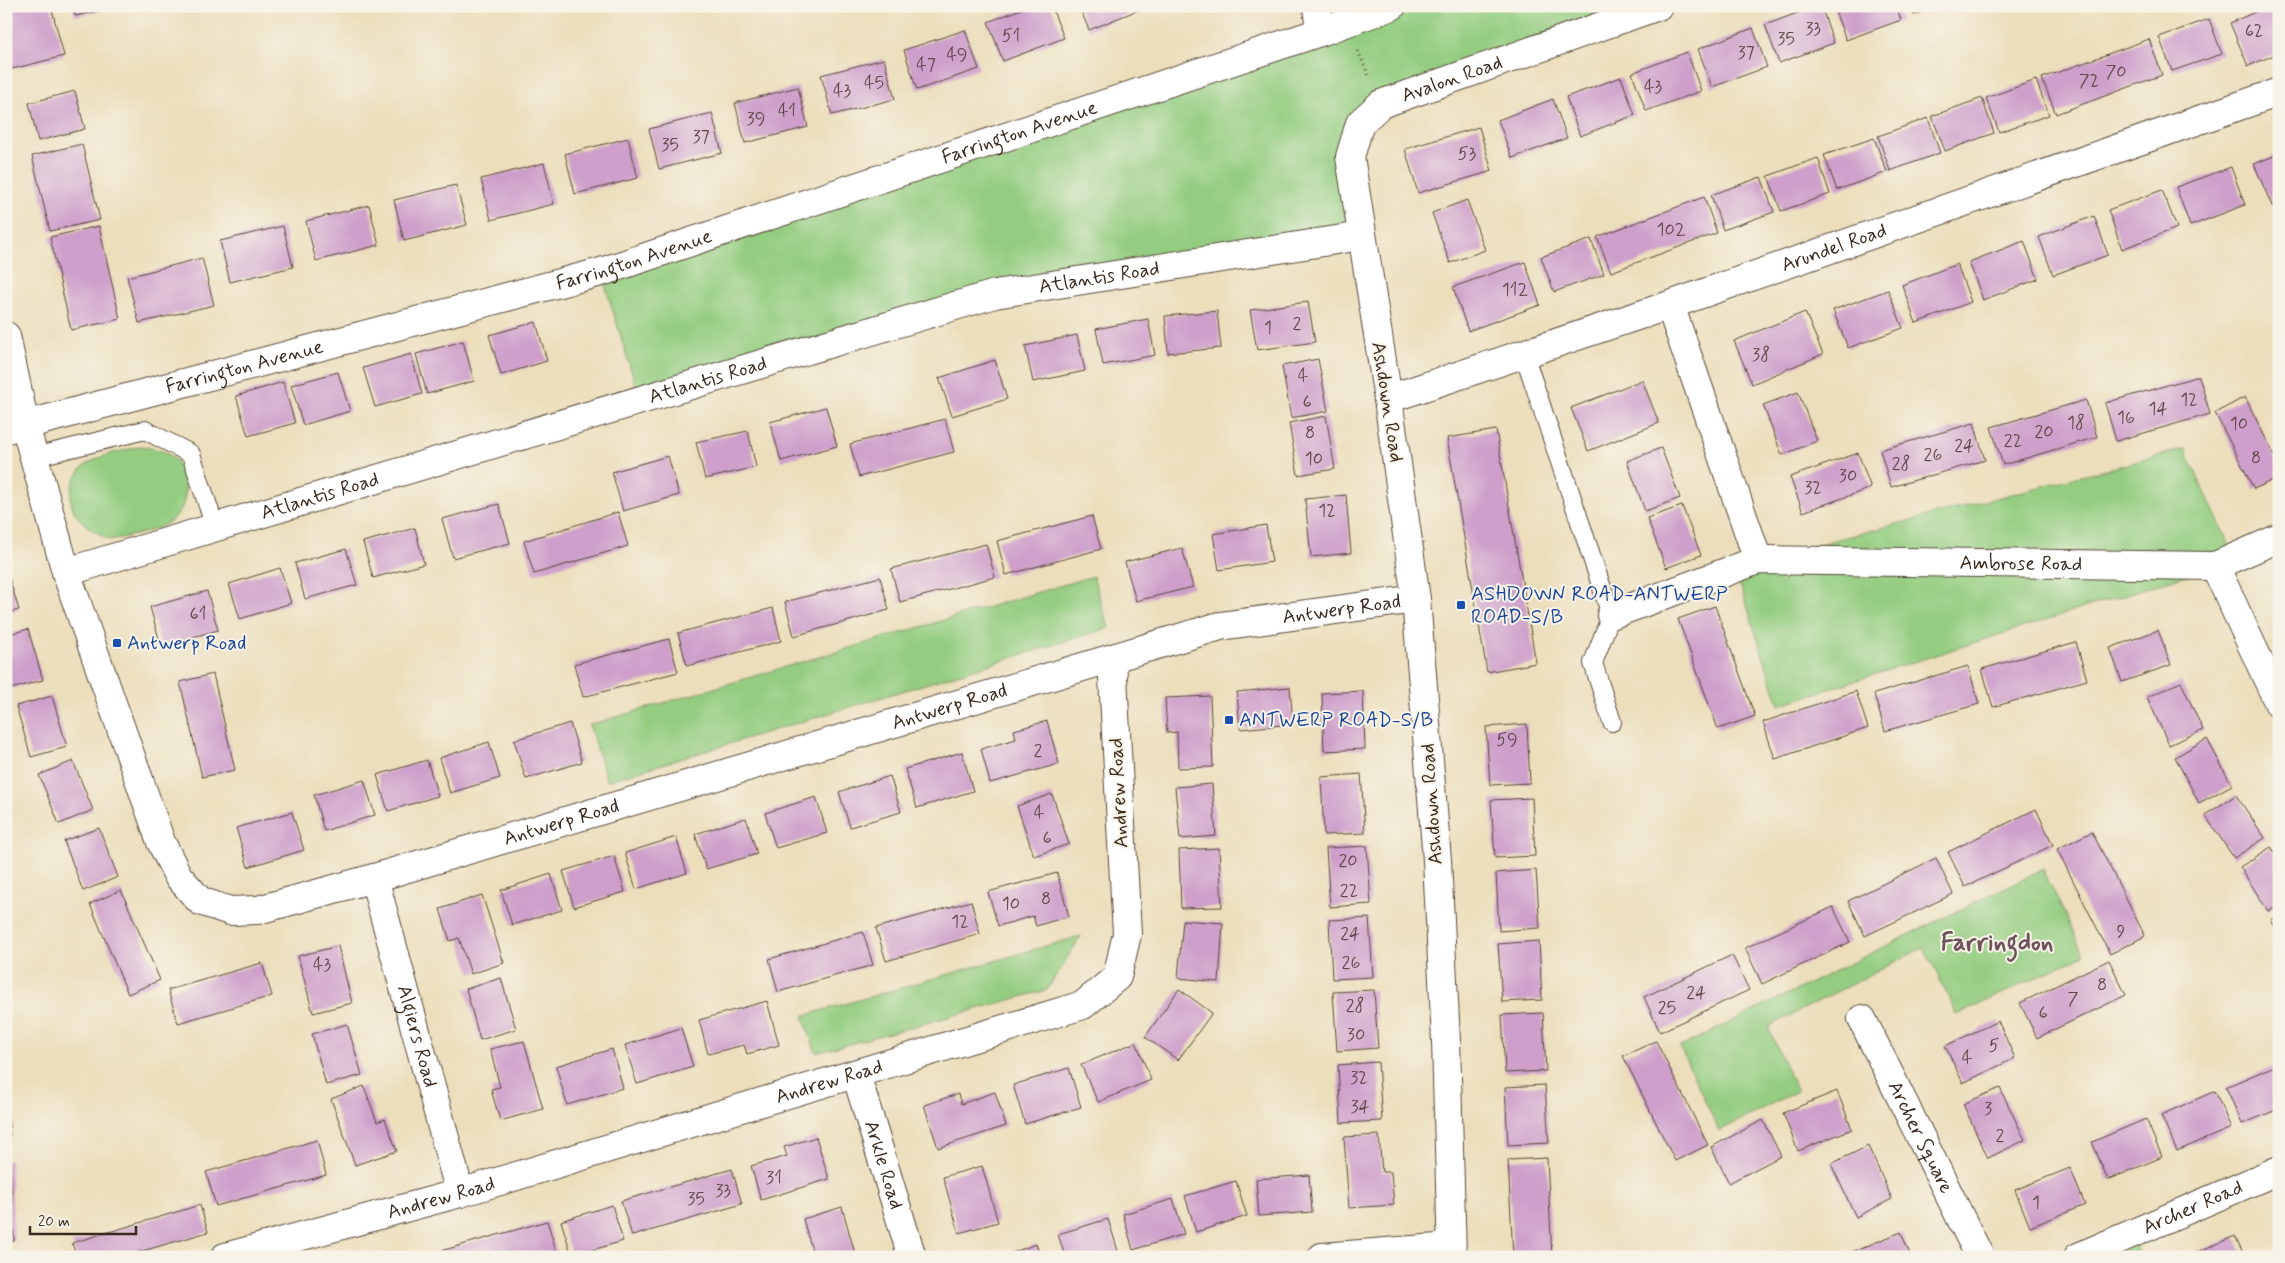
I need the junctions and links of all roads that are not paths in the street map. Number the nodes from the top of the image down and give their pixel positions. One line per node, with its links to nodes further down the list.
1 (1392, 6): 3 (street, Farrington Avenue)
2 (1658, 6): 5 (street, Avalon Road)
3 (1318, 19): 10 (street, Farrington Avenue)
4 (2279, 92): 6 (street, Arundel Road)
5 (1361, 236): 9 (street, Ashdown Road); 12 (street, Atlantis Road)
6 (1670, 306): 8 (street, Arundel Road); 14 (street)
7 (6, 336): 10 (street)
8 (1524, 354): 9 (street, Arundel Road); 18 (lane)
9 (1388, 399): 17 (street, Ashdown Road)
10 (16, 427): 11 (street, Antwerp Road)
11 (34, 457): 12 (lane); 16 (street, Antwerp Road)
12 (215, 527): 16 (street, Atlantis Road)
13 (2279, 538): 15 (street, Ambrose Road)
14 (1758, 560): 15 (street, Ambrose Road); 18 (street, Ambrose Road)
15 (2214, 566): 20 (street)
16 (66, 572): 22 (street, Antwerp Road)
17 (1416, 599): 19 (street, Antwerp Road); 27 (street, Ashdown Road)
18 (1611, 615): 21 (lane)
19 (1112, 659): 22 (street, Antwerp Road); 24 (street, Andrew Road)
20 (2279, 704)
21 (1612, 722)
22 (374, 878): 26 (street, Algiers Road)
23 (1862, 1019): 31 (street, Archer Square)
24 (856, 1074): 26 (street, Andrew Road); 29 (street, Arkle Road)
25 (2279, 1170): 32 (street, Archer Road)
26 (460, 1194): 28 (street, Andrew Road)
27 (1451, 1252): 30 (street)
28 (224, 1257)
29 (912, 1257)
30 (1322, 1257)
31 (1980, 1257)
32 (2078, 1257)

